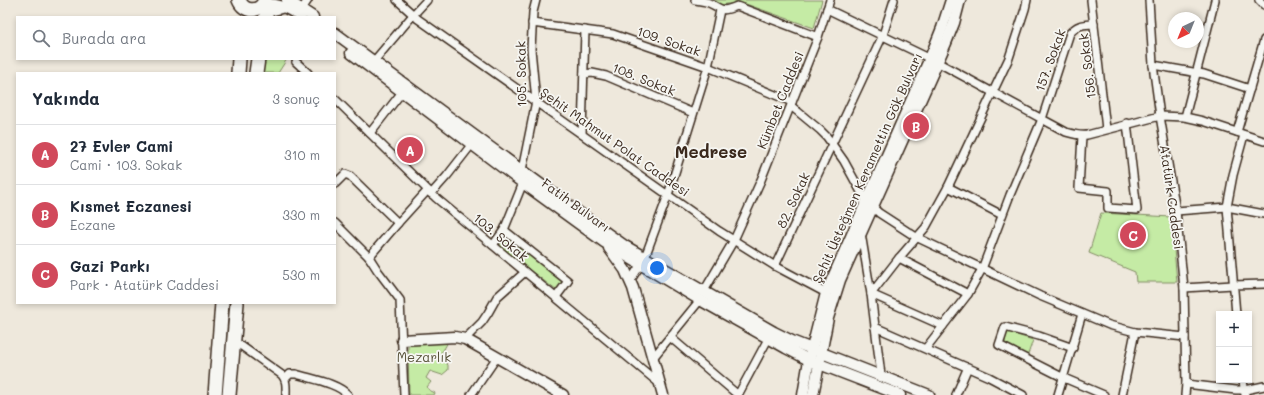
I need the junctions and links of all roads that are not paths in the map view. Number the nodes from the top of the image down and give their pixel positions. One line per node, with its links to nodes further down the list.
1 (308, 0): 21 (street)
2 (397, 0): 22 (street, Şehit Mahmut Polat Caddesi)
3 (427, 0): 22 (street)
4 (536, 0): 23 (street, 105. Sokak)
5 (695, 0): 20 (street)
6 (830, 0): 18 (street, Kümbet Caddesi)
7 (894, 0): 27 (street, 82. Sokak)
8 (951, 0): 33 (main road, Şehit Üsteğmen Keramettin Gök Bulvarı)
9 (960, 0): 33 (main road, Şehit Üsteğmen Keramettin Gök Bulvarı)
10 (1027, 0): 45 (street)
11 (1091, 0): 24 (street, 156. Sokak)
12 (1149, 0): 36 (street, Atatürk Caddesi)
13 (1215, 0): 41 (street)
14 (1259, 0): 16 (street)
15 (287, 2): 19 (main road); 21 (main road)
16 (1264, 5)
17 (238, 6): 19 (highway)
18 (827, 9): 27 (street); 28 (street, Kümbet Caddesi)
19 (263, 10)
20 (720, 10): 28 (street); 37 (street)
21 (302, 13)
22 (413, 15): 34 (street); 47 (street, Şehit Mahmut Polat Caddesi)
23 (532, 23): 25 (street, 109. Sokak); 47 (street, 105. Sokak)
24 (1094, 24): 52 (street, 157. Sokak); 54 (street, 156. Sokak)
25 (585, 30): 37 (street, 109. Sokak); 42 (street)
26 (336, 34): 34 (main road, Fatih Bulvarı)
27 (883, 36): 33 (street); 62 (street, 82. Sokak)
28 (818, 37): 48 (street, Kümbet Caddesi)
29 (1264, 40): 43 (street)
30 (336, 42): 44 (main road, Fatih Bulvarı)
31 (238, 60): 38 (highway)
32 (258, 60): 39 (highway)
33 (934, 60): 45 (street); 69 (main road, Şehit Üsteğmen Keramettin Gök Bulvarı)
34 (374, 61): 63 (main road, Fatih Bulvarı)
35 (296, 62): 40 (street)
36 (1153, 65): 41 (street); 50 (street, Atatürk Caddesi)
37 (708, 67): 48 (street, 109. Sokak); 49 (street)
38 (238, 72)
39 (256, 72)
40 (307, 72)
41 (1196, 73): 43 (street); 51 (street)
42 (584, 74): 49 (street, 108. Sokak); 57 (street)
43 (1250, 89): 55 (street)
44 (402, 92): 56 (street); 61 (main road, Fatih Bulvarı)
45 (992, 92): 52 (street); 66 (street)
46 (336, 100): 56 (street, 103. Sokak)
47 (536, 101): 57 (street, Şehit Mahmut Polat Caddesi); 63 (street, 105. Sokak)
48 (792, 104): 62 (street, 109. Sokak); 79 (street, Kümbet Caddesi)
49 (693, 113): 68 (street)
50 (1160, 116): 51 (street); 53 (street); 71 (street, Atatürk Caddesi)
51 (1185, 117): 55 (street)
52 (1042, 119): 59 (street); 73 (street, 157. Sokak)
53 (1127, 123): 54 (street); 59 (street)
54 (1106, 130): 59 (street)
55 (1237, 132): 58 (street)
56 (370, 133): 67 (street, 103. Sokak)
57 (582, 134): 68 (street, Şehit Mahmut Polat Caddesi)
58 (1244, 135): 60 (street); 70 (street)
59 (1082, 136)
60 (1264, 141)
61 (472, 144): 64 (main road, Fatih Bulvarı); 67 (street)
62 (832, 144): 69 (street, 109. Sokak); 85 (street, 82. Sokak)
63 (522, 170): 84 (main road, Fatih Bulvarı)
64 (523, 182): 76 (street); 80 (main road, Fatih Bulvarı)
65 (336, 183): 74 (street)
66 (948, 187): 73 (street); 78 (street)
67 (429, 193): 74 (street); 81 (street, 103. Sokak)
68 (668, 195): 79 (street, Şehit Mahmut Polat Caddesi); 84 (street)
69 (869, 204): 77 (main road, Şehit Üsteğmen Keramettin Gök Bulvarı); 78 (street); 92 (main road, Şehit Üsteğmen Keramettin Gök Bulvarı)
70 (1227, 207): 71 (street); 72 (street); 89 (street)
71 (1176, 211): 91 (street, Atatürk Caddesi)
72 (1264, 214)
73 (1002, 215): 86 (street, 157. Sokak)
74 (398, 223): 82 (street)
75 (336, 224): 82 (street)
76 (504, 230): 81 (street); 96 (street)
77 (861, 233): 93 (street); 112 (main road, Şehit Üsteğmen Keramettin Gök Bulvarı)
78 (916, 237): 83 (street); 86 (street)
79 (734, 240): 85 (street, Şehit Mahmut Polat Caddesi); 95 (street, Kümbet Caddesi)
80 (604, 242): 84 (main road, Fatih Bulvarı); 88 (main road)
81 (493, 245): 87 (street, 103. Sokak)
82 (369, 257): 109 (street)
83 (899, 258): 93 (street); 94 (street)
84 (643, 261): 88 (street); 95 (main road, Fatih Bulvarı)
85 (775, 266): 92 (street, Şehit Mahmut Polat Caddesi)
86 (982, 270): 94 (street, 157. Sokak); 100 (street)
87 (525, 272): 96 (street, 103. Sokak); 106 (street)
88 (630, 281): 114 (main road)
89 (1233, 284): 90 (street); 91 (street); 99 (street)
90 (1264, 284)
91 (1184, 288): 105 (street, Atatürk Caddesi)
92 (826, 293): 112 (main road, Şehit Üsteğmen Keramettin Gök Bulvarı)
93 (871, 294): 101 (street); 102 (street)
94 (968, 294): 101 (street, 157. Sokak)
95 (702, 295): 104 (street, Kümbet Caddesi); 107 (main road, Fatih Bulvarı); 112 (main road, Fatih Bulvarı)
96 (556, 297): 121 (street, 103. Sokak)
97 (222, 304): 127 (highway)
98 (237, 304): 108 (highway)
99 (1236, 311)
100 (1082, 314): 103 (street); 111 (street)
101 (943, 326): 110 (street, 157. Sokak)
102 (875, 327): 110 (street); 117 (street)
103 (1135, 332): 105 (street); 143 (street)
104 (670, 337): 114 (street, Kümbet Caddesi); 134 (street)
105 (1185, 337): 122 (street, Atatürk Caddesi)
106 (465, 339): 109 (main road); 113 (main road)
107 (768, 339): 115 (main road, Fatih Bulvarı); 134 (street)
108 (233, 340): 119 (street); 128 (highway)
109 (402, 340): 131 (street)
110 (926, 348): 116 (street)
111 (1073, 348): 118 (street); 118 (street)
112 (816, 350): 115 (main road); 117 (main road, Fatih Bulvarı)
113 (497, 357): 125 (main road); 132 (street)
114 (652, 359): 121 (main road)
115 (814, 362): 124 (main road, Fatih Bulvarı); 135 (main road); 136 (main road)
116 (968, 367): 139 (street); 140 (street)
117 (881, 375): 138 (main road, Fatih Bulvarı)
118 (1064, 378): 141 (street); 142 (street)
119 (285, 379): 129 (street); 130 (street)
120 (1243, 383): 126 (street)
121 (660, 384): 133 (main road)
122 (1186, 384): 126 (street); 144 (street, Atatürk Caddesi)
123 (1264, 386): 126 (street)
124 (885, 392): 137 (main road, Fatih Bulvarı)
125 (556, 393)
126 (1245, 393)
127 (215, 395)
128 (228, 395)
129 (286, 395)
130 (348, 395)
131 (404, 395)
132 (471, 395)
133 (663, 395)
134 (738, 395)
135 (803, 395)
136 (813, 395)
137 (900, 395)
138 (929, 395)
139 (956, 395)
140 (1023, 395)
141 (1058, 395)
142 (1104, 395)
143 (1122, 395)
144 (1185, 395)

